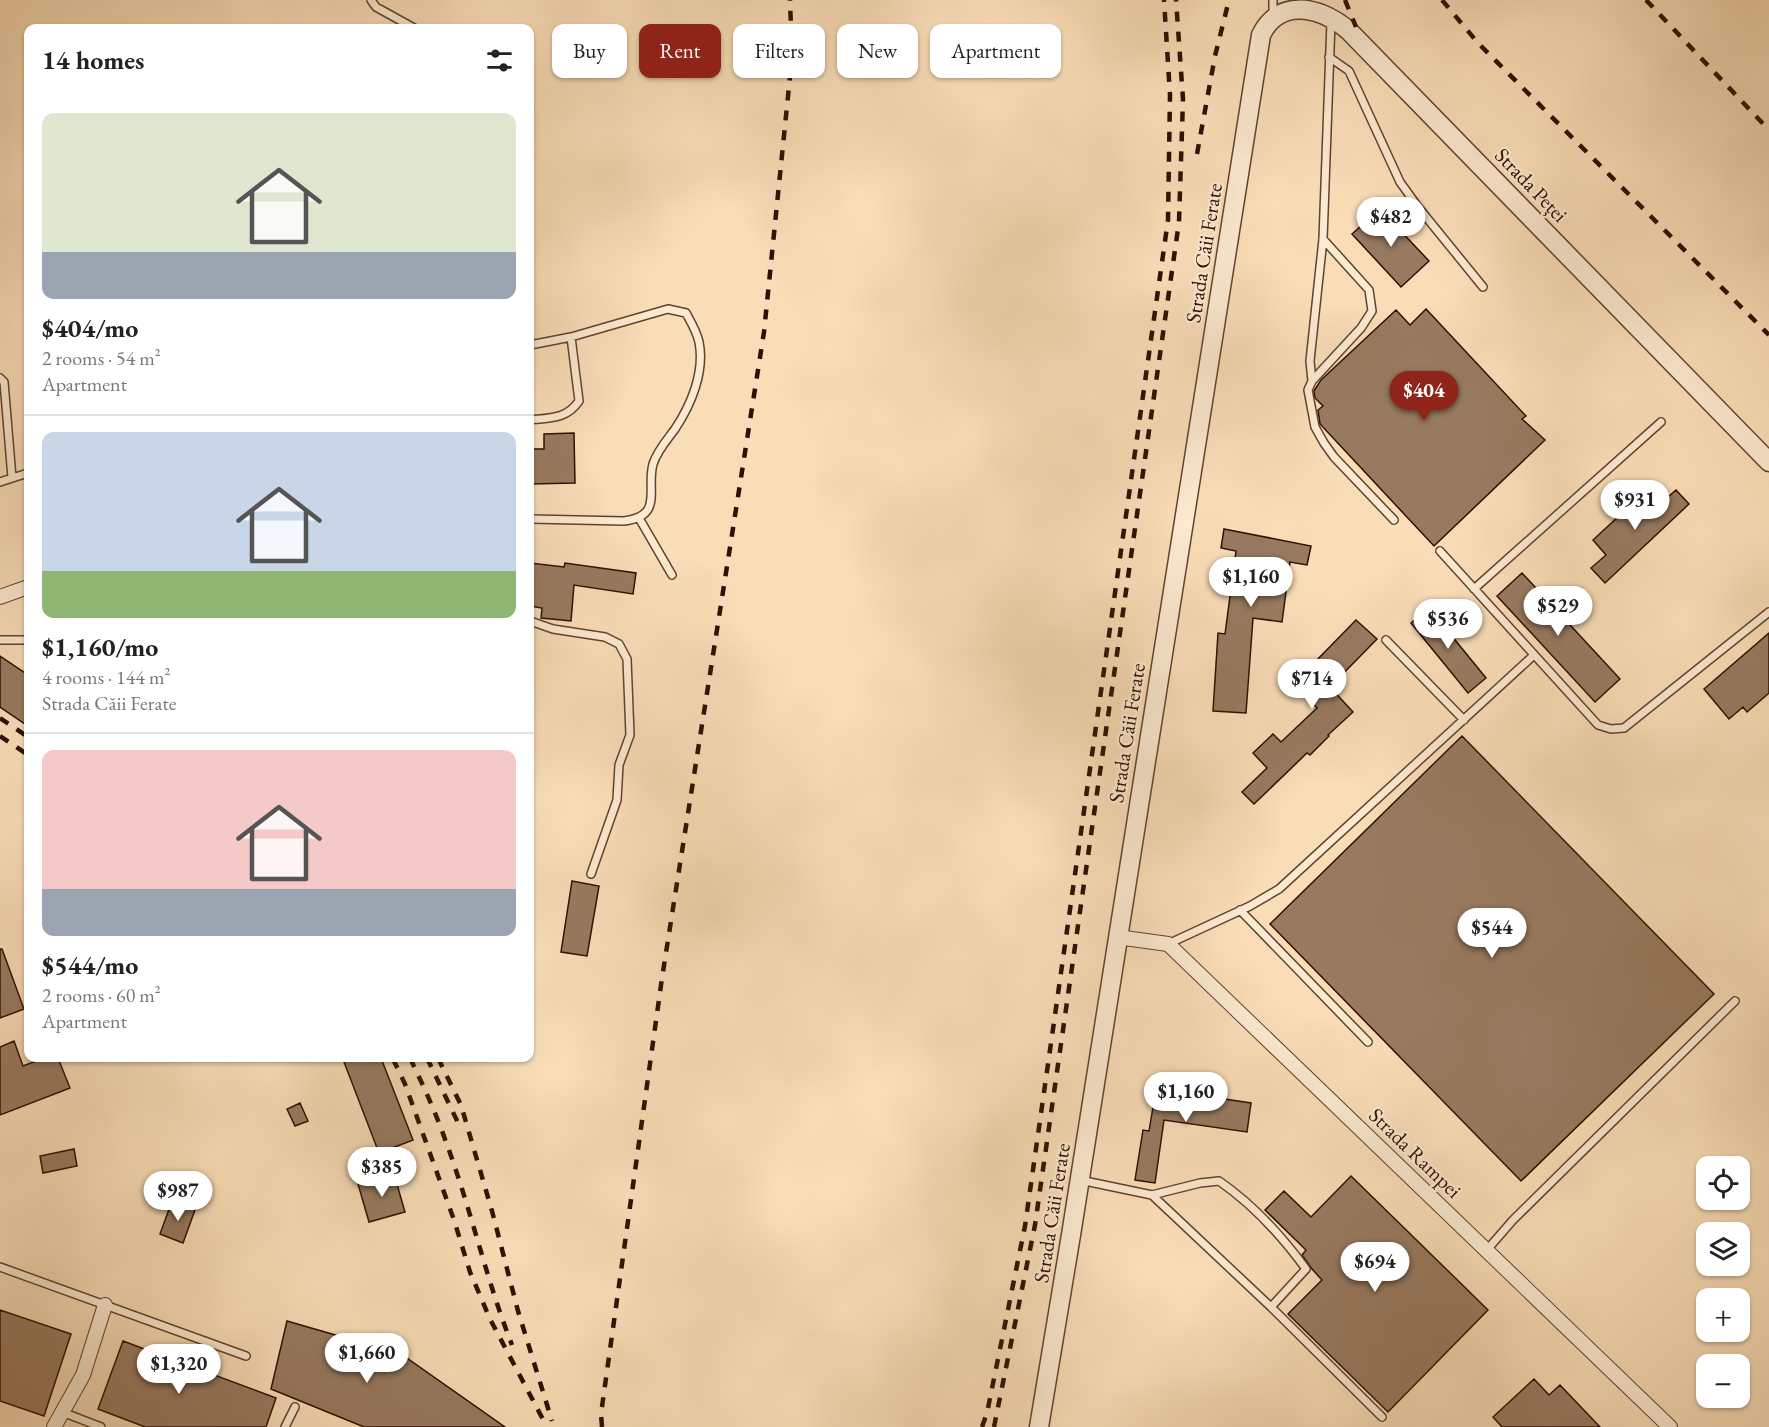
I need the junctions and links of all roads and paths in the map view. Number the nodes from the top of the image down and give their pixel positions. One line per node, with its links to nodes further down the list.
1 (371, 0): 4 (lane)
2 (1273, 4): 3 (street, Strada Peței); 5 (street, Strada Peței)
3 (1331, 16): 6 (lane); 15 (street, Strada Peței)
4 (407, 24)
5 (1259, 46): 36 (street, Strada Căii Ferate)
6 (1329, 57): 7 (lane); 8 (lane)
7 (1323, 239): 12 (lane); 12 (lane)
8 (1483, 287)
9 (571, 337): 10 (lane); 13 (lane); 19 (lane)
10 (534, 344)
11 (0, 378): 17 (lane)
12 (1312, 381): 21 (lane)
13 (534, 419)
14 (1661, 422): 25 (lane)
15 (1769, 462)
16 (24, 474): 17 (lane)
17 (12, 478): 18 (lane)
18 (0, 482)
19 (639, 518): 20 (lane); 23 (lane)
20 (534, 519)
21 (1394, 520)
22 (1440, 551): 25 (lane)
23 (672, 575)
24 (24, 588): 26 (street)
25 (1474, 589): 32 (lane)
26 (0, 597)
27 (1769, 612): 32 (lane)
28 (534, 622): 34 (lane)
29 (0, 640): 30 (lane)
30 (24, 640)
31 (1386, 640): 33 (lane)
32 (1534, 656): 33 (lane)
33 (1464, 720): 35 (lane)
34 (591, 874)
35 (1240, 910): 37 (lane); 39 (lane)
36 (1117, 937): 37 (street); 40 (street, Strada Căii Ferate)
37 (1168, 944): 42 (street, Strada Rampei)
38 (1735, 1001): 42 (lane)
39 (1368, 1042)
40 (1080, 1180): 41 (lane); 53 (street, Strada Căii Ferate)
41 (1152, 1195): 45 (lane); 45 (lane)
42 (1486, 1251): 54 (street, Strada Rampei)
43 (0, 1267): 44 (lane)
44 (105, 1305): 46 (lane); 48 (street)
45 (1270, 1307): 49 (lane)
46 (246, 1356)
47 (295, 1407): 52 (lane)
48 (62, 1412): 50 (street); 51 (lane)
49 (1382, 1417)
50 (54, 1427)
51 (102, 1427)
52 (285, 1427)
53 (1039, 1427)
54 (1670, 1427)

